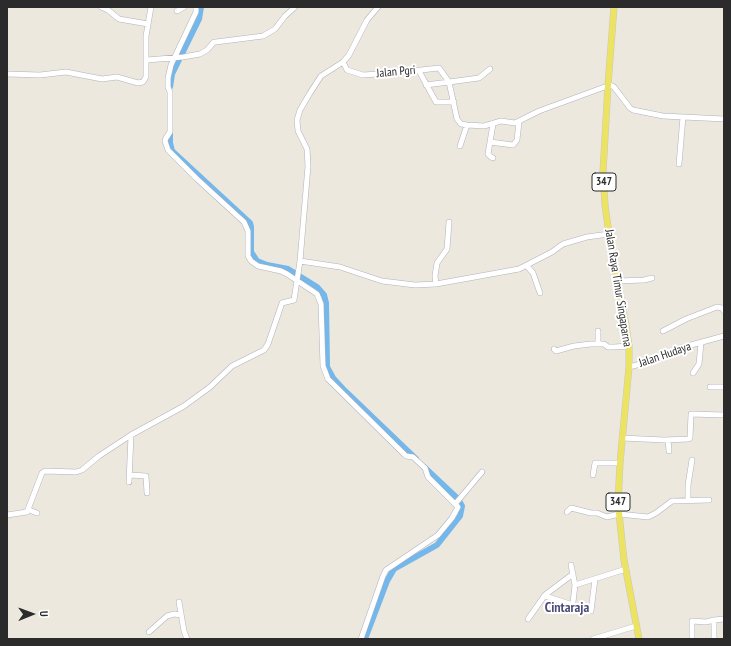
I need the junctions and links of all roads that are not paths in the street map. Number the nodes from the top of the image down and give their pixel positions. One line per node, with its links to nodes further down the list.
1 (101, 7): 8 (street)
2 (152, 7): 10 (street)
3 (184, 7): 9 (street)
4 (196, 7): 11 (street)
5 (295, 7): 11 (street)
6 (378, 7): 13 (street)
7 (614, 7): 19 (main road, Jalan Raya Timur Singaparna / 347)
8 (112, 10): 10 (street)
9 (177, 11)
10 (148, 24): 12 (street)
11 (176, 58): 12 (street); 35 (street)
12 (147, 60): 16 (street)
13 (343, 62): 15 (street, Jalan Pgri); 32 (street)
14 (490, 69): 17 (street)
15 (419, 71): 17 (street, Jalan Pgri); 18 (street)
16 (7, 74)
17 (449, 82): 18 (street); 20 (street)
18 (426, 85): 20 (street)
19 (608, 85): 21 (street); 23 (street); 31 (main road, Jalan Raya Timur Singaparna / 347)
20 (454, 102): 25 (street)
21 (683, 117): 22 (street); 29 (street)
22 (724, 119)
23 (519, 122): 24 (street); 26 (street)
24 (493, 124): 25 (street); 26 (street)
25 (467, 125): 27 (street)
26 (490, 142): 28 (street)
27 (460, 146)
28 (493, 158)
29 (679, 164)
30 (449, 222): 37 (street)
31 (609, 234): 33 (street); 36 (main road, Jalan Raya Timur Singaparna / 347)
32 (300, 261): 35 (street); 37 (street)
33 (527, 266): 37 (street); 38 (street)
34 (652, 278): 36 (street)
35 (298, 280): 52 (street); 64 (street)
36 (618, 281): 45 (main road, Jalan Raya Timur Singaparna / 347)
37 (436, 284)
38 (540, 293)
39 (724, 311): 41 (street)
40 (598, 331): 44 (street)
41 (663, 331)
42 (724, 336): 43 (street, Jalan Hudaya)
43 (701, 343): 47 (street, Jalan Hudaya); 48 (street)
44 (598, 344): 45 (street); 46 (street)
45 (629, 346): 47 (main road, Jalan Raya Timur Singaparna / 347)
46 (554, 349)
47 (629, 365): 53 (main road, Jalan Raya Timur Singaparna / 347)
48 (693, 373)
49 (710, 387): 50 (street)
50 (724, 387)
51 (724, 415): 54 (street)
52 (131, 435): 59 (street); 66 (street)
53 (622, 438): 54 (street); 57 (main road, Jalan Raya Timur Singaparna / 347)
54 (668, 440): 55 (street)
55 (668, 451)
56 (692, 460): 65 (street)
57 (620, 463): 60 (street); 69 (main road, Jalan Raya Timur Singaparna / 347)
58 (482, 472): 64 (street)
59 (130, 475): 61 (street); 62 (street)
60 (593, 475)
61 (129, 482)
62 (147, 493)
63 (708, 500): 65 (street)
64 (457, 501): 90 (street)
65 (688, 501): 69 (street)
66 (29, 510): 68 (street); 70 (street)
67 (567, 512): 69 (street)
68 (37, 513)
69 (619, 514): 72 (main road, Jalan Raya Timur Singaparna / 347)
70 (7, 515)
71 (571, 565): 73 (street)
72 (626, 569): 74 (street); 87 (main road, Jalan Raya Timur Singaparna / 347)
73 (574, 574): 75 (street); 76 (street)
74 (595, 580): 75 (street); 82 (street)
75 (575, 585): 80 (street)
76 (557, 586): 77 (street); 78 (street)
77 (545, 596): 78 (street); 84 (street)
78 (557, 600): 80 (street)
79 (179, 602): 83 (street)
80 (573, 605): 81 (street)
81 (572, 611)
82 (591, 611)
83 (181, 615): 88 (street); 89 (street)
84 (528, 619)
85 (724, 619): 86 (street)
86 (714, 620): 93 (street); 94 (street)
87 (636, 626): 91 (street); 92 (main road, Jalan Raya Timur Singaparna / 347)
88 (149, 632)
89 (187, 639)
90 (361, 639)
91 (593, 639)
92 (638, 639)
93 (692, 639)
94 (714, 639)

